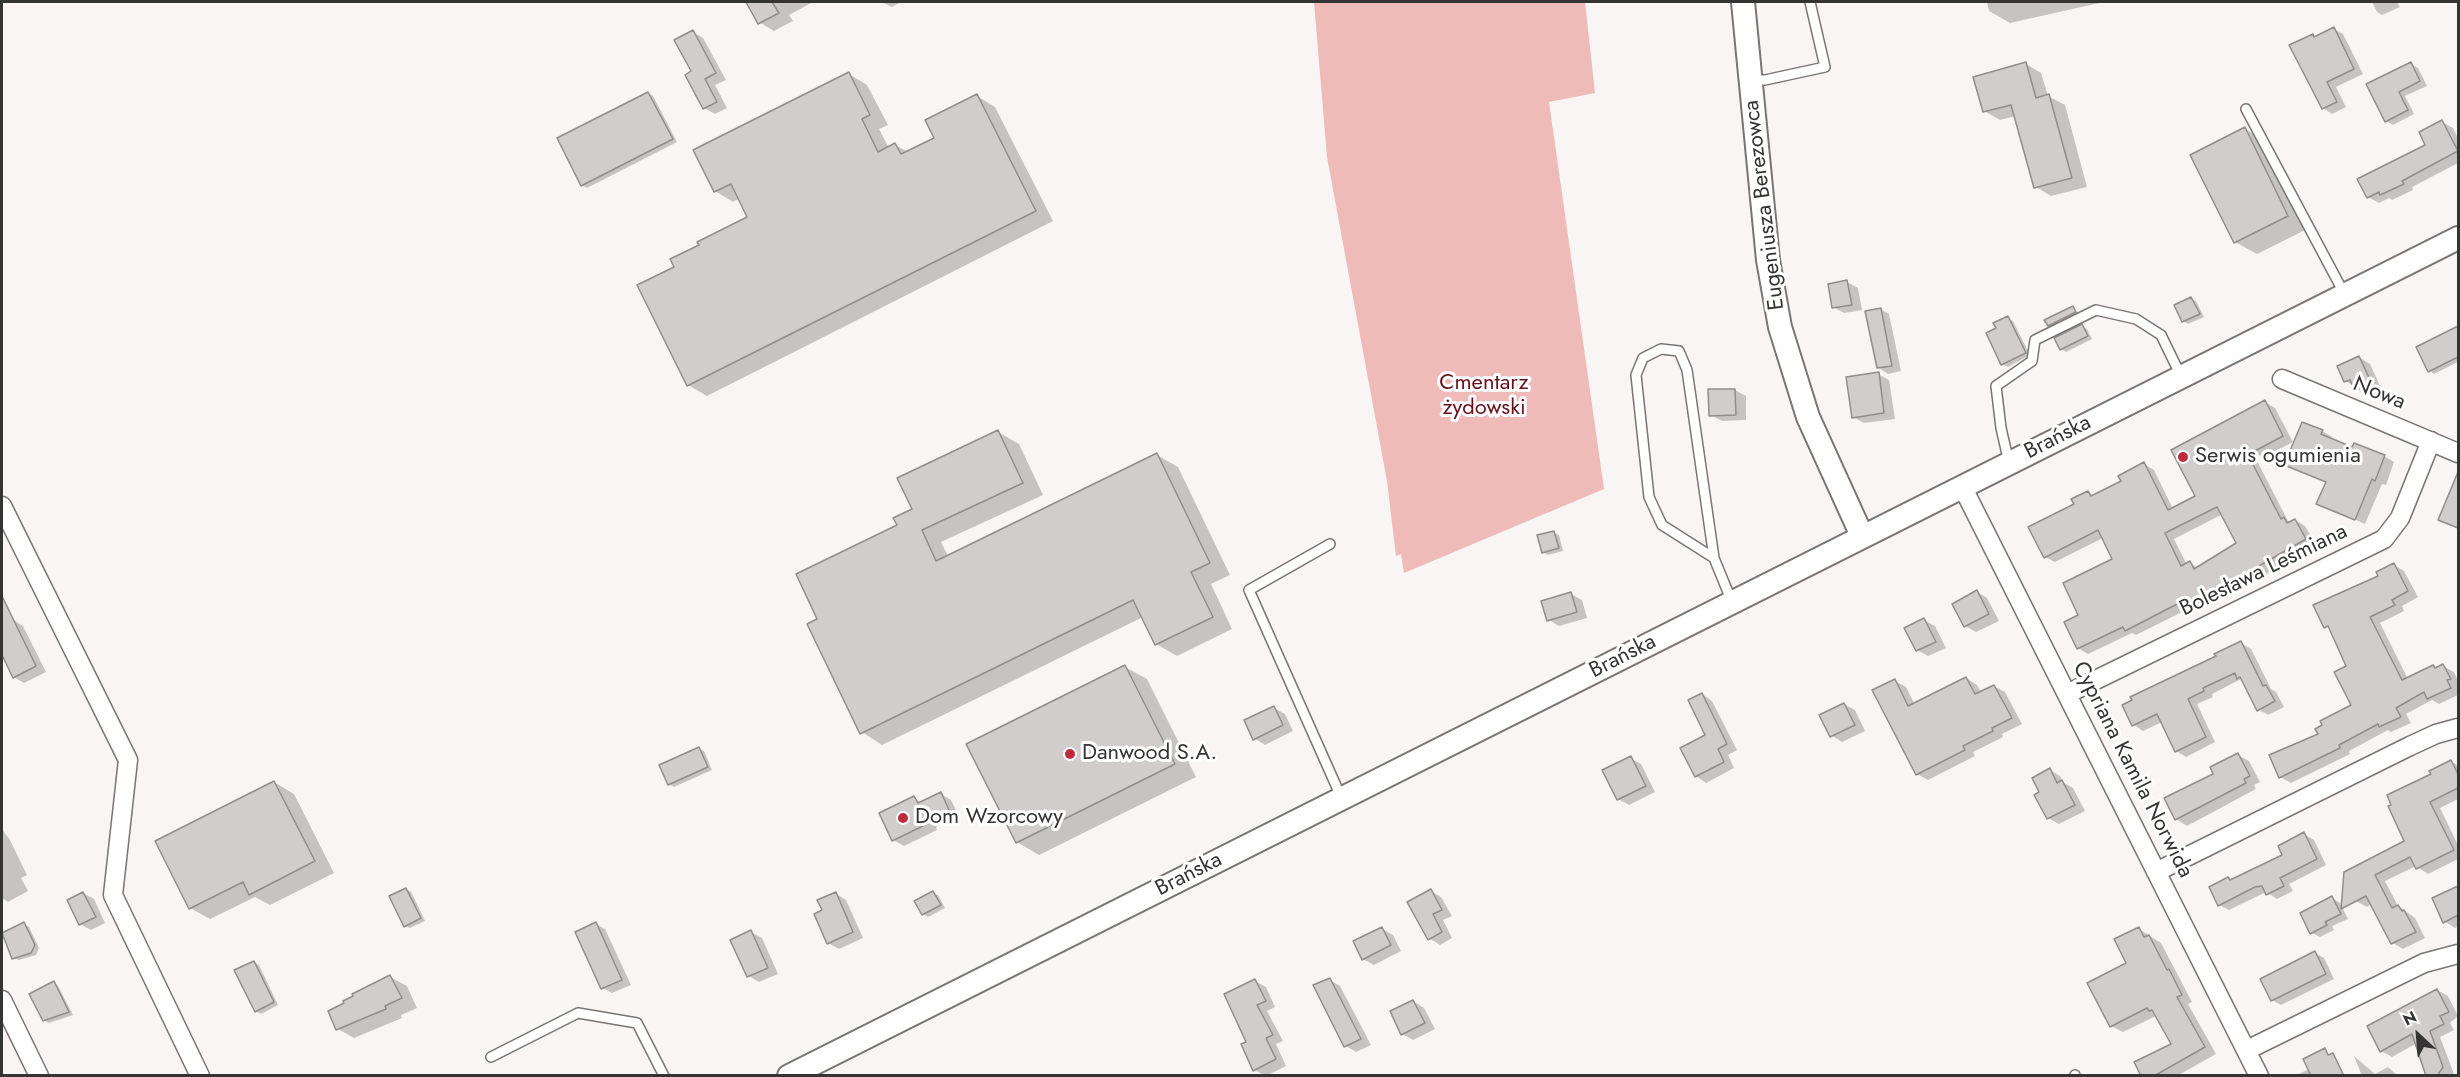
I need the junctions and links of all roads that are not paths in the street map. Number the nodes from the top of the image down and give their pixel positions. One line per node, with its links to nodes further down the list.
1 (1743, 2): 3 (street, Eugeniusza Berezowca)
2 (1810, 2): 3 (lane)
3 (1750, 80): 14 (street, Eugeniusza Berezowca)
4 (2246, 109): 6 (lane)
5 (2458, 238): 6 (street, Brańska)
6 (2345, 295): 7 (street, Brańska)
7 (2181, 376): 11 (street, Brańska); 11 (lane)
8 (2282, 379): 9 (street, Nowa)
9 (2431, 441): 10 (street, Nowa); 18 (street, Bolesława Leśmiana)
10 (2458, 453)
11 (2009, 463): 12 (street, Brańska)
12 (1962, 486): 14 (street, Brańska); 18 (street, Cypriana Kamila Norwida)
13 (2, 506): 27 (street)
14 (1862, 536): 17 (street, Brańska)
15 (1330, 544): 20 (lane)
16 (1714, 558): 16 (lane); 17 (lane)
17 (1732, 602): 20 (street, Brańska)
18 (2067, 694): 21 (street, Cypriana Kamila Norwida)
19 (2458, 728): 21 (street)
20 (1342, 799): 29 (street, Brańska)
21 (2156, 872): 24 (street, Cypriana Kamila Norwida)
22 (2458, 954): 24 (street)
23 (2, 1000): 26 (street)
24 (2247, 1050): 30 (street, Cypriana Kamila Norwida)
25 (491, 1057): 28 (lane)
26 (39, 1076)
27 (200, 1076)
28 (664, 1076)
29 (789, 1076)
30 (2259, 1076)

